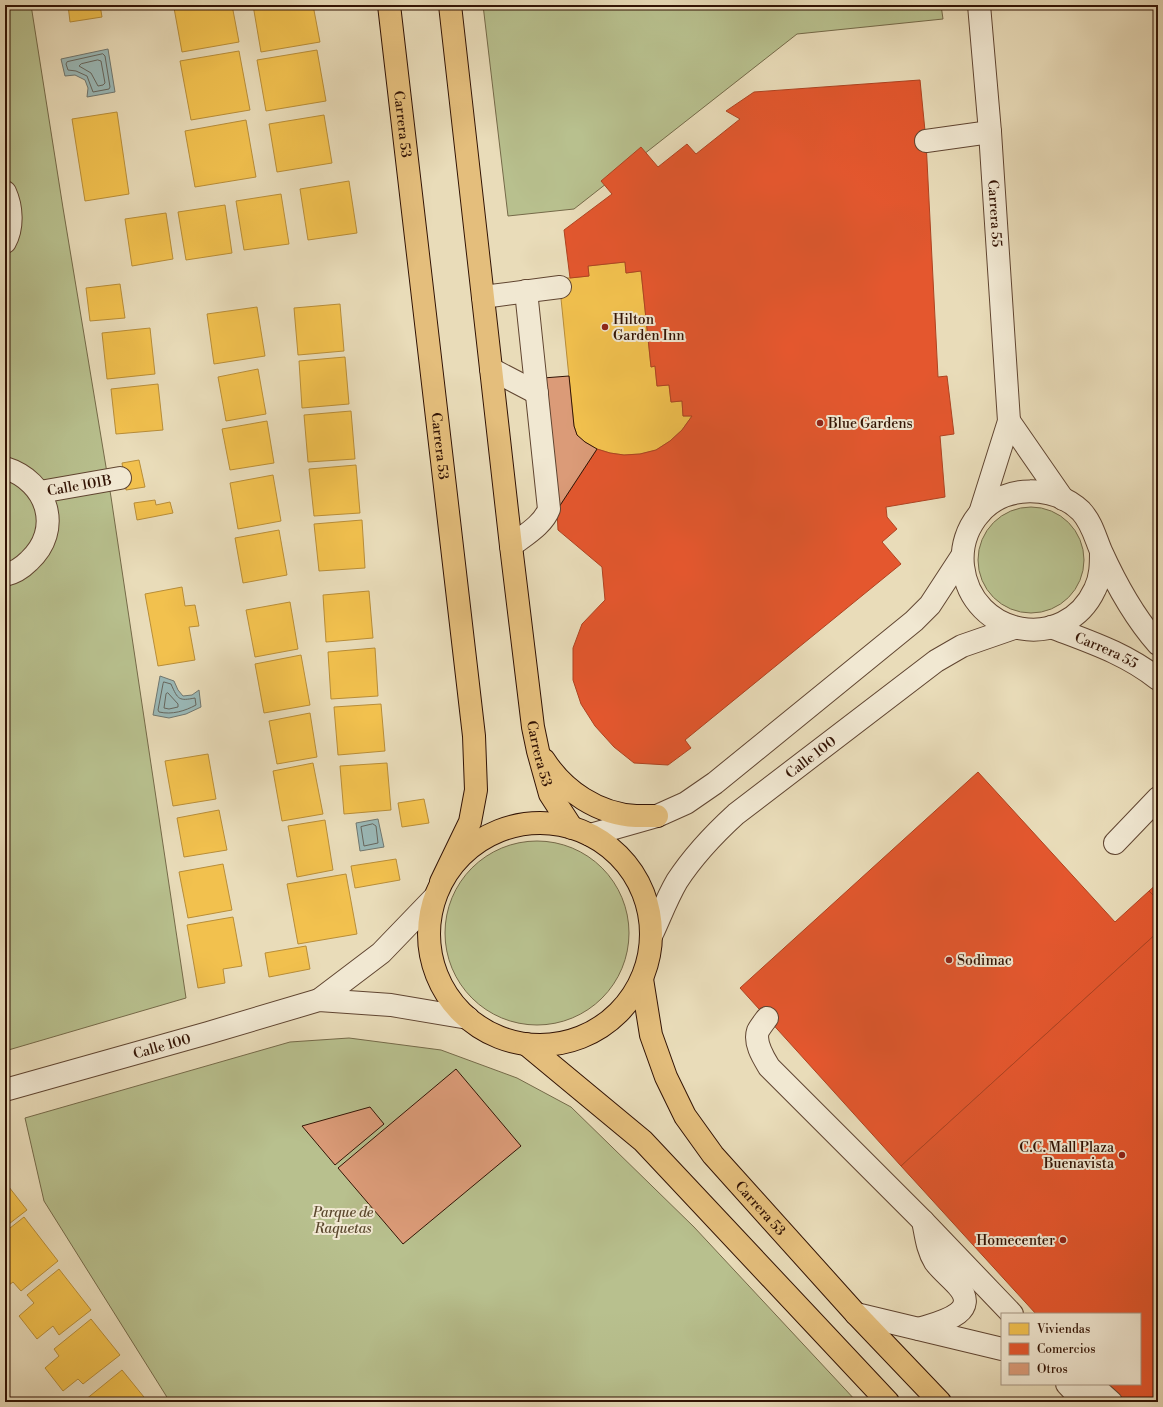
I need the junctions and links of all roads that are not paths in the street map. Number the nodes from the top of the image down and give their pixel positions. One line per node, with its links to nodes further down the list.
1 (390, 5): 32 (main road, Carrera 53)
2 (450, 5): 10 (main road, Carrera 53)
3 (979, 5): 4 (street, Carrera 55)
4 (990, 132): 5 (street); 13 (street, Carrera 55)
5 (926, 141)
6 (5, 192): 7 (street)
7 (5, 242)
8 (560, 287): 9 (street)
9 (526, 291): 10 (street); 12 (street)
10 (483, 298): 11 (main road, Carrera 53)
11 (491, 368): 12 (street); 19 (main road, Carrera 53)
12 (537, 393): 19 (street)
13 (1009, 421): 17 (street); 18 (street, Carrera 55)
14 (5, 468): 16 (street)
15 (120, 478): 16 (street, Calle 101B)
16 (40, 492): 22 (street)
17 (1064, 499): 18 (street); 20 (street)
18 (980, 513): 21 (street)
19 (511, 546): 27 (main road, Carrera 53)
20 (1101, 551): 23 (street); 25 (street)
21 (962, 556): 24 (street); 29 (street)
22 (5, 575)
23 (1051, 627): 24 (street); 26 (street, Carrera 55)
24 (1014, 628): 33 (street, Calle 100)
25 (1158, 644)
26 (1158, 679)
27 (538, 751): 29 (main road); 30 (main road, Carrera 53)
28 (1158, 798): 31 (street)
29 (657, 816): 30 (street)
30 (581, 831): 32 (main road); 33 (main road)
31 (1114, 843)
32 (438, 890): 35 (street, Calle 100); 36 (main road)
33 (652, 934): 34 (main road)
34 (642, 978): 38 (main road); 42 (main road, Carrera 53)
35 (319, 1000): 36 (street, Calle 100); 39 (street, Calle 100)
36 (468, 1018): 38 (main road)
37 (767, 1018): 40 (street)
38 (526, 1044): 47 (main road)
39 (5, 1090)
40 (924, 1221): 41 (street); 43 (street)
41 (1011, 1313)
42 (856, 1314): 43 (street); 48 (main road, Carrera 53)
43 (919, 1329): 44 (street)
44 (1001, 1349)
45 (1068, 1385): 49 (street)
46 (1093, 1385): 50 (street)
47 (888, 1402)
48 (940, 1402)
49 (1084, 1402)
50 (1111, 1402)

